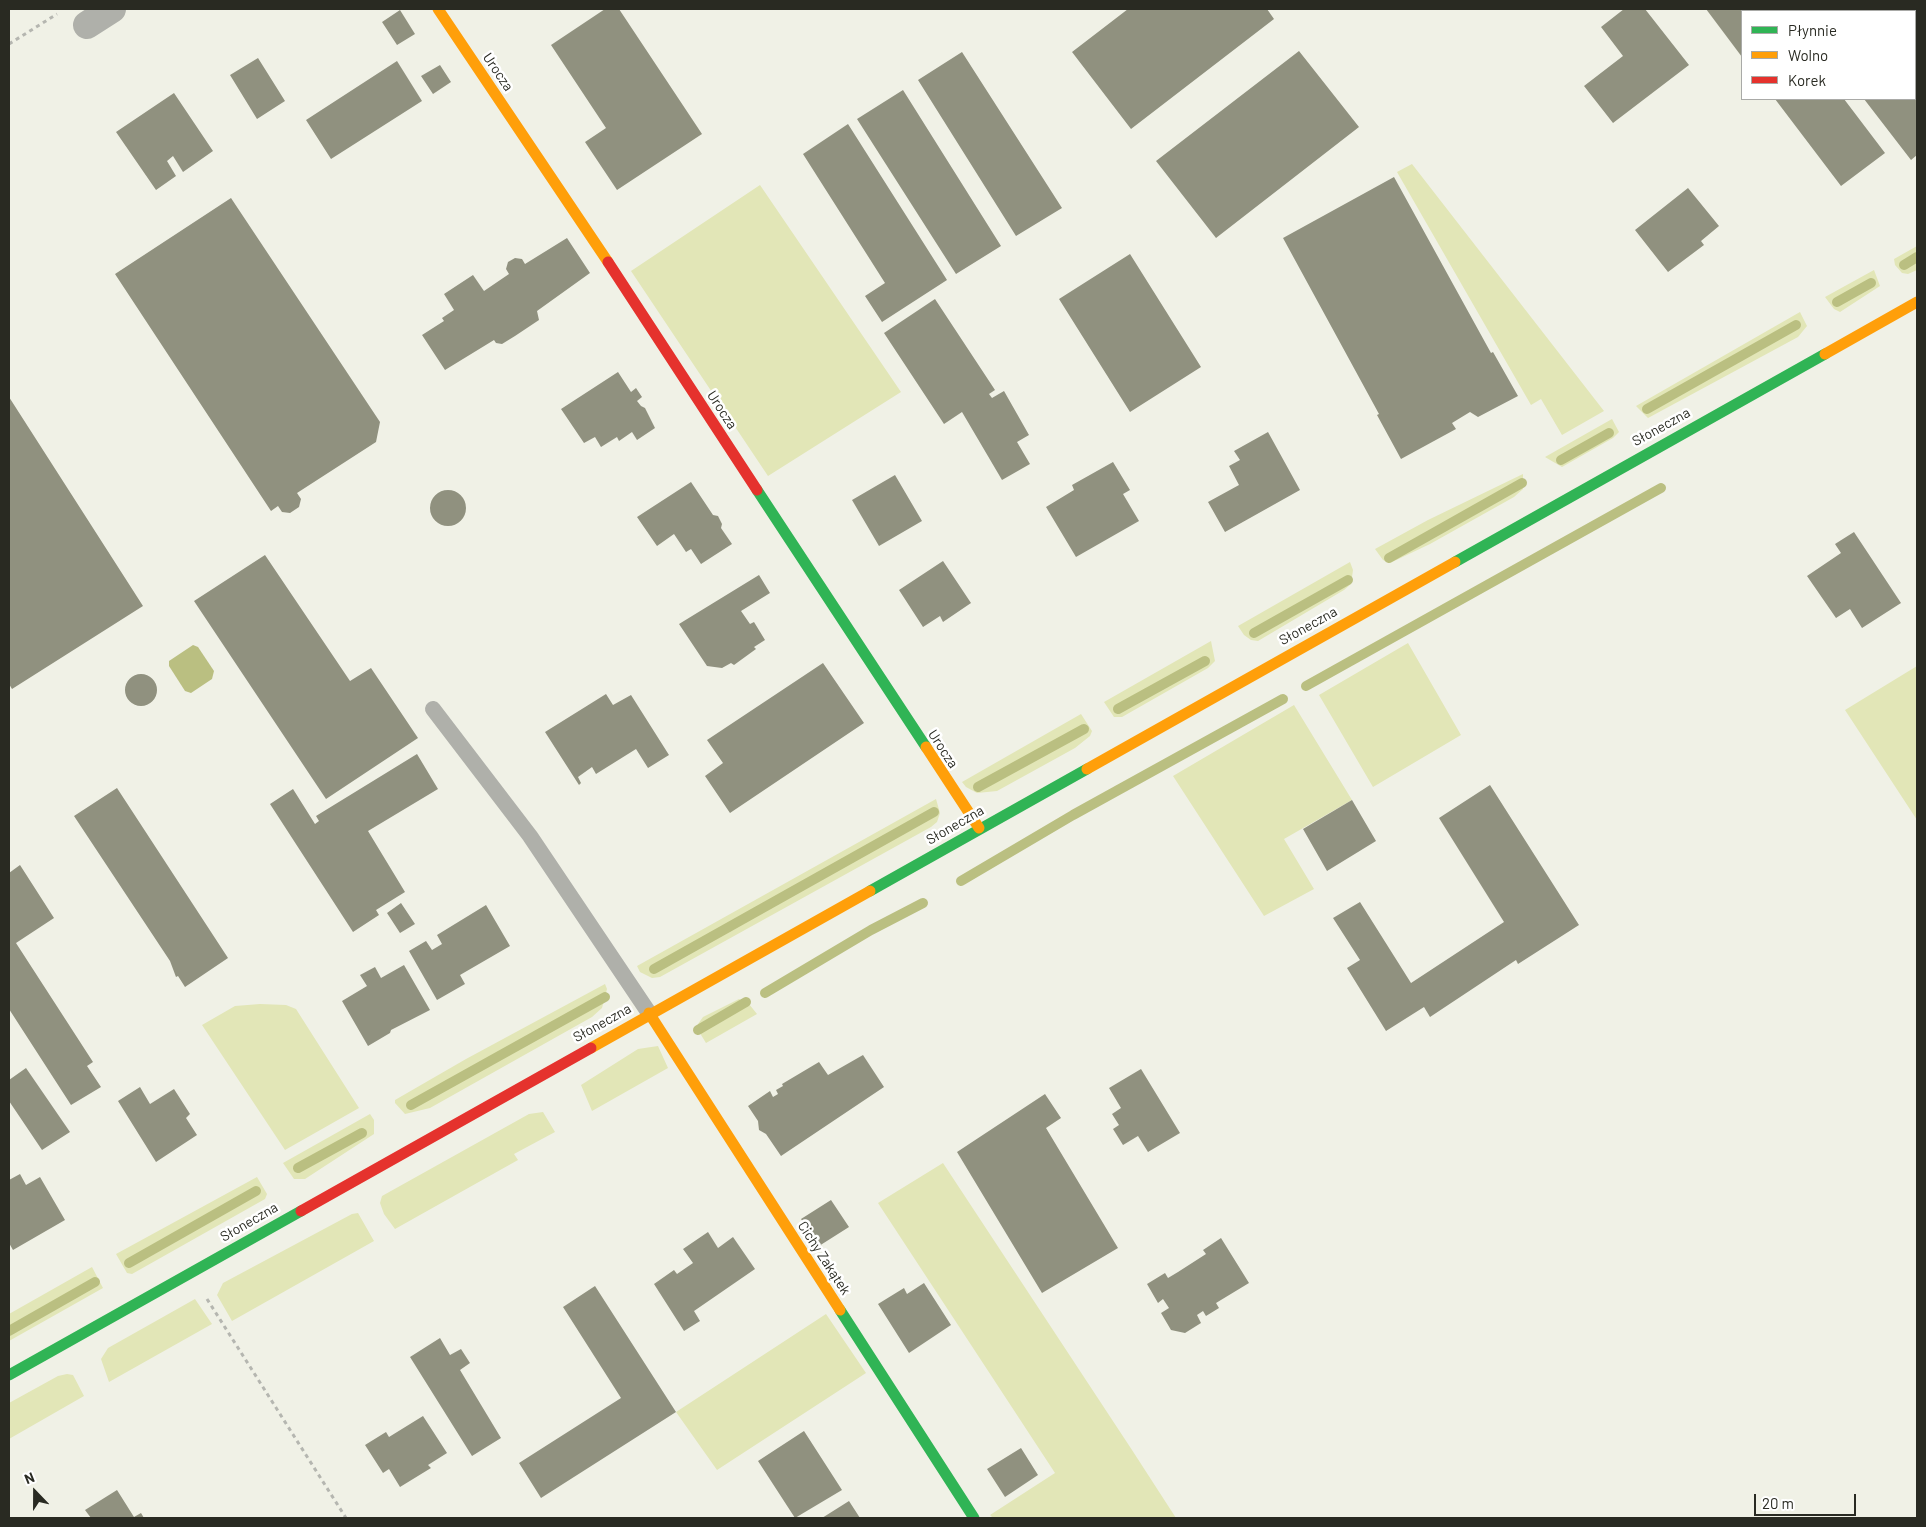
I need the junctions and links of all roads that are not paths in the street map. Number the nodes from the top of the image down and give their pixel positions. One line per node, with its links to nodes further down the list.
1 (112, 9): 3 (street)
2 (438, 9): 6 (main road, Urocza)
3 (87, 25)
4 (1917, 302): 6 (main road, Słoneczna)
5 (433, 709): 7 (lane)
6 (979, 828): 7 (main road, Słoneczna)
7 (649, 1013): 8 (main road, Słoneczna); 9 (main road, Cichy Zakątek)
8 (9, 1375)
9 (974, 1518)

